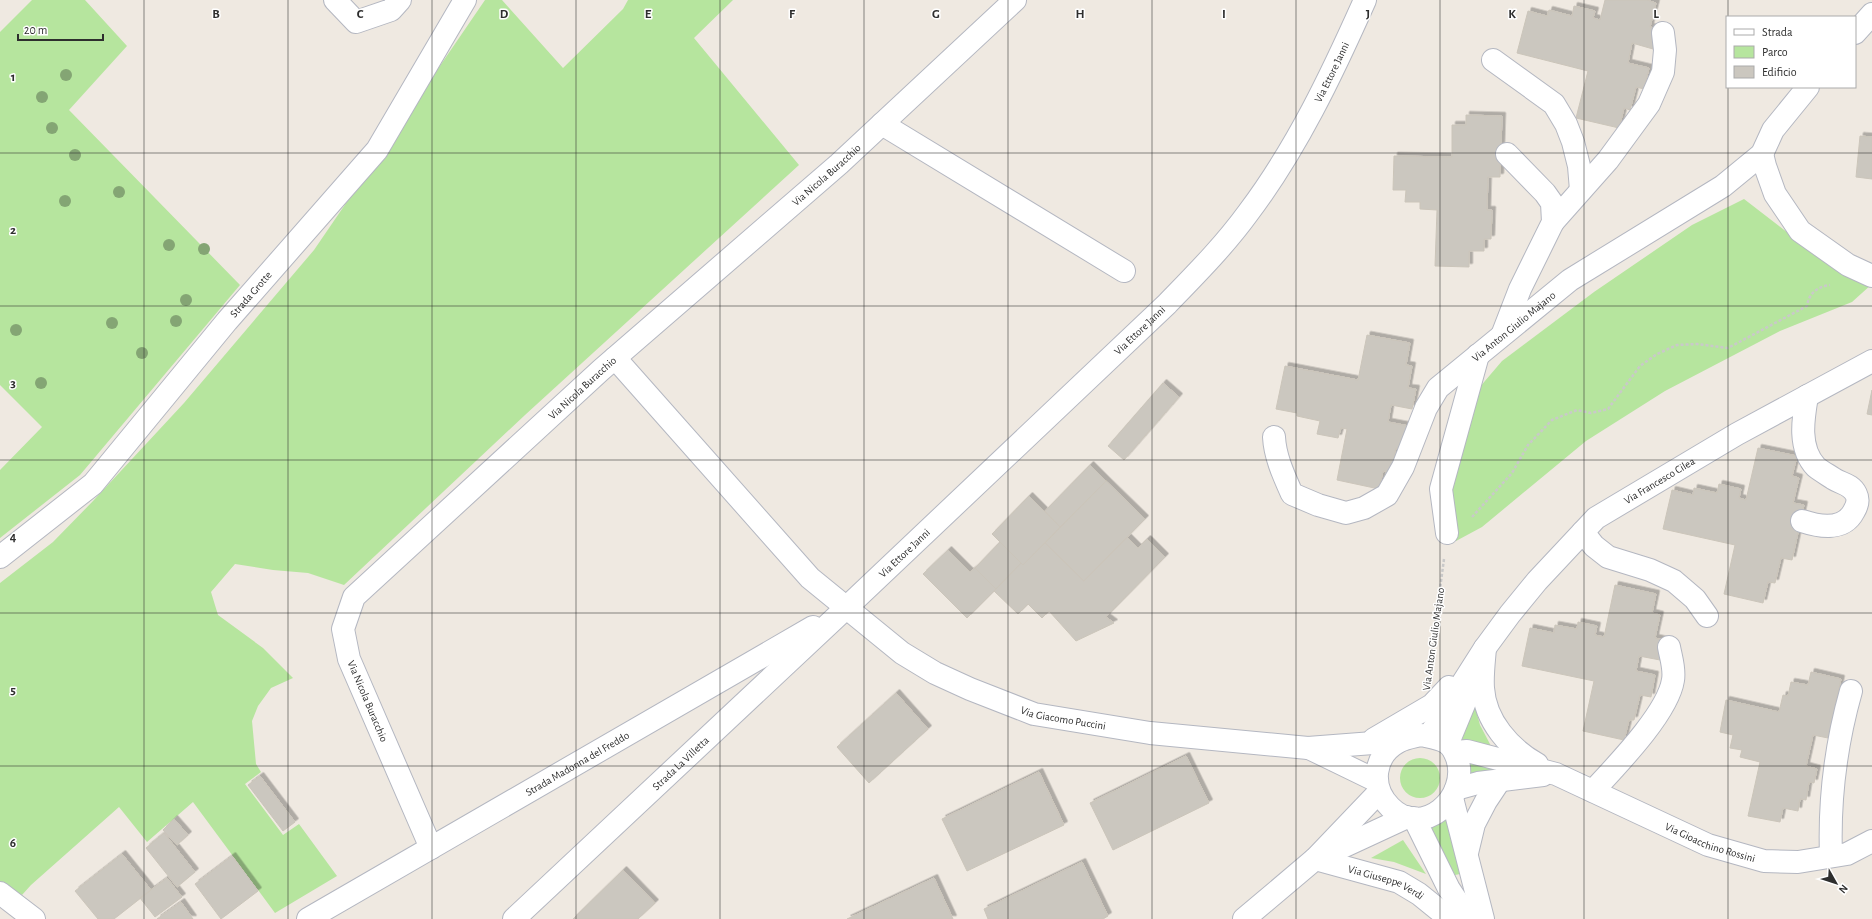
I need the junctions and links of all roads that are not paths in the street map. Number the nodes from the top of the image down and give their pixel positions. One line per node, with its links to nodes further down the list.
1 (335, 0): 2 (street)
2 (400, 0)
3 (465, 0): 27 (street, Strada Grotte)
4 (1015, 0): 11 (street, Via Nicola Buracchio)
5 (1365, 0): 28 (street, Via Ettore Janni)
6 (1872, 14): 7 (street)
7 (1856, 32)
8 (1663, 34): 14 (street)
9 (1494, 60): 14 (street)
10 (1807, 88): 13 (street, Via Anton Giulio Majano)
11 (882, 124): 16 (street); 20 (street, Via Nicola Buracchio)
12 (1508, 154): 15 (street)
13 (1762, 154): 17 (street); 18 (street, Via Anton Giulio Majano)
14 (1582, 190): 15 (street)
15 (1553, 222): 18 (street)
16 (1124, 270)
17 (1866, 273)
18 (1503, 334): 19 (street, Via Anton Giulio Majano)
19 (1478, 354): 23 (street); 26 (street, Via Anton Giulio Majano)
20 (615, 358): 28 (street, Via Giacomo Puccini); 44 (street, Via Nicola Buracchio)
21 (1872, 362): 22 (street, Via Francesco Cilea)
22 (1807, 396): 24 (street); 25 (street, Via Francesco Cilea)
23 (1274, 437)
24 (1802, 522)
25 (1583, 532): 29 (street); 31 (street, Via Francesco Cilea)
26 (1448, 533)
27 (0, 557)
28 (847, 607): 36 (street, Via Giacomo Puccini); 44 (street, Strada Madonna del Freddo); 51 (street, Strada La Villetta)
29 (1707, 616)
30 (1669, 647): 40 (street)
31 (1485, 648): 34 (street, Via Francesco Cilea); 35 (street, Via Francesco Cilea); 37 (street)
32 (1850, 691): 46 (street)
33 (1399, 741): 34 (street, Via Giacomo Puccini); 35 (street); 39 (street)
34 (1364, 744): 36 (street, Via Giacomo Puccini)
35 (1444, 744): 37 (street, Via Gioacchino Rossini); 41 (street)
36 (1308, 748): 39 (street, Via Giacomo Puccini)
37 (1556, 774): 38 (street); 40 (street, Via Gioacchino Rossini)
38 (1500, 780): 41 (street); 45 (street)
39 (1378, 786): 42 (street); 47 (street)
40 (1593, 791): 46 (street, Via Gioacchino Rossini)
41 (1454, 794): 42 (street); 45 (street)
42 (1410, 817): 47 (street); 54 (street)
43 (1872, 841): 46 (street, Via Gioacchino Rossini)
44 (431, 848): 50 (street, Strada Madonna del Freddo)
45 (1466, 856): 55 (street)
46 (1831, 856)
47 (1315, 859): 52 (street); 53 (street, Via Giuseppe Verdi)
48 (0, 893): 49 (street)
49 (34, 919)
50 (308, 919)
51 (514, 919)
52 (1244, 919)
53 (1450, 919)
54 (1469, 919)
55 (1483, 919)

